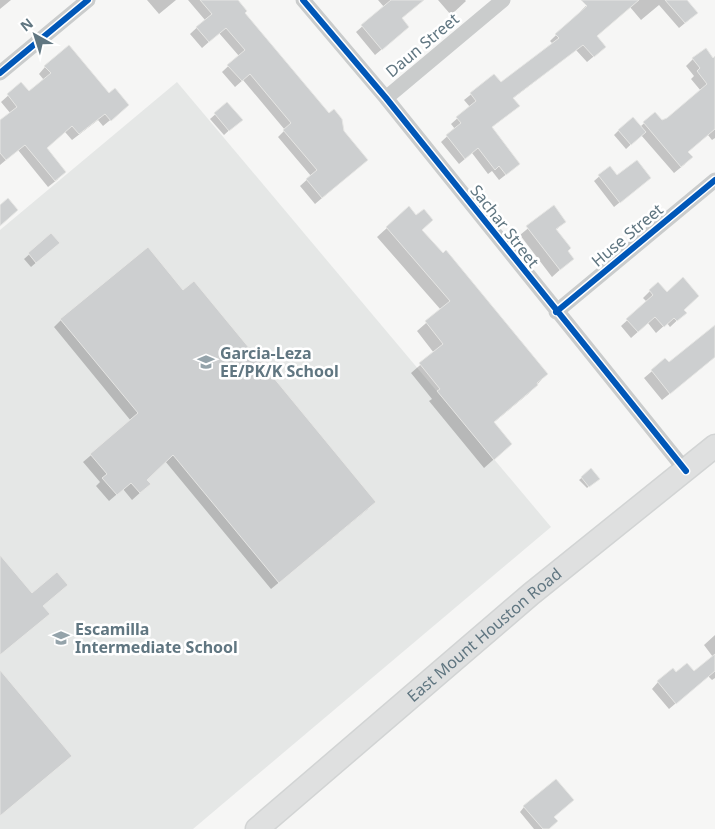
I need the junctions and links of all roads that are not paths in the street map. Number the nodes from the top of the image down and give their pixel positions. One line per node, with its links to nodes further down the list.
1 (88, 0): 4 (street)
2 (303, 0): 5 (street, Sachar Street)
3 (503, 0): 5 (street, Daun Street)
4 (0, 73)
5 (386, 98): 7 (street, Sachar Street)
6 (715, 180): 7 (street, Huse Street)
7 (556, 312): 9 (street, Sachar Street)
8 (715, 446): 9 (main road, East Mount Houston Road)
9 (686, 471): 10 (main road, East Mount Houston Road)
10 (257, 829)

